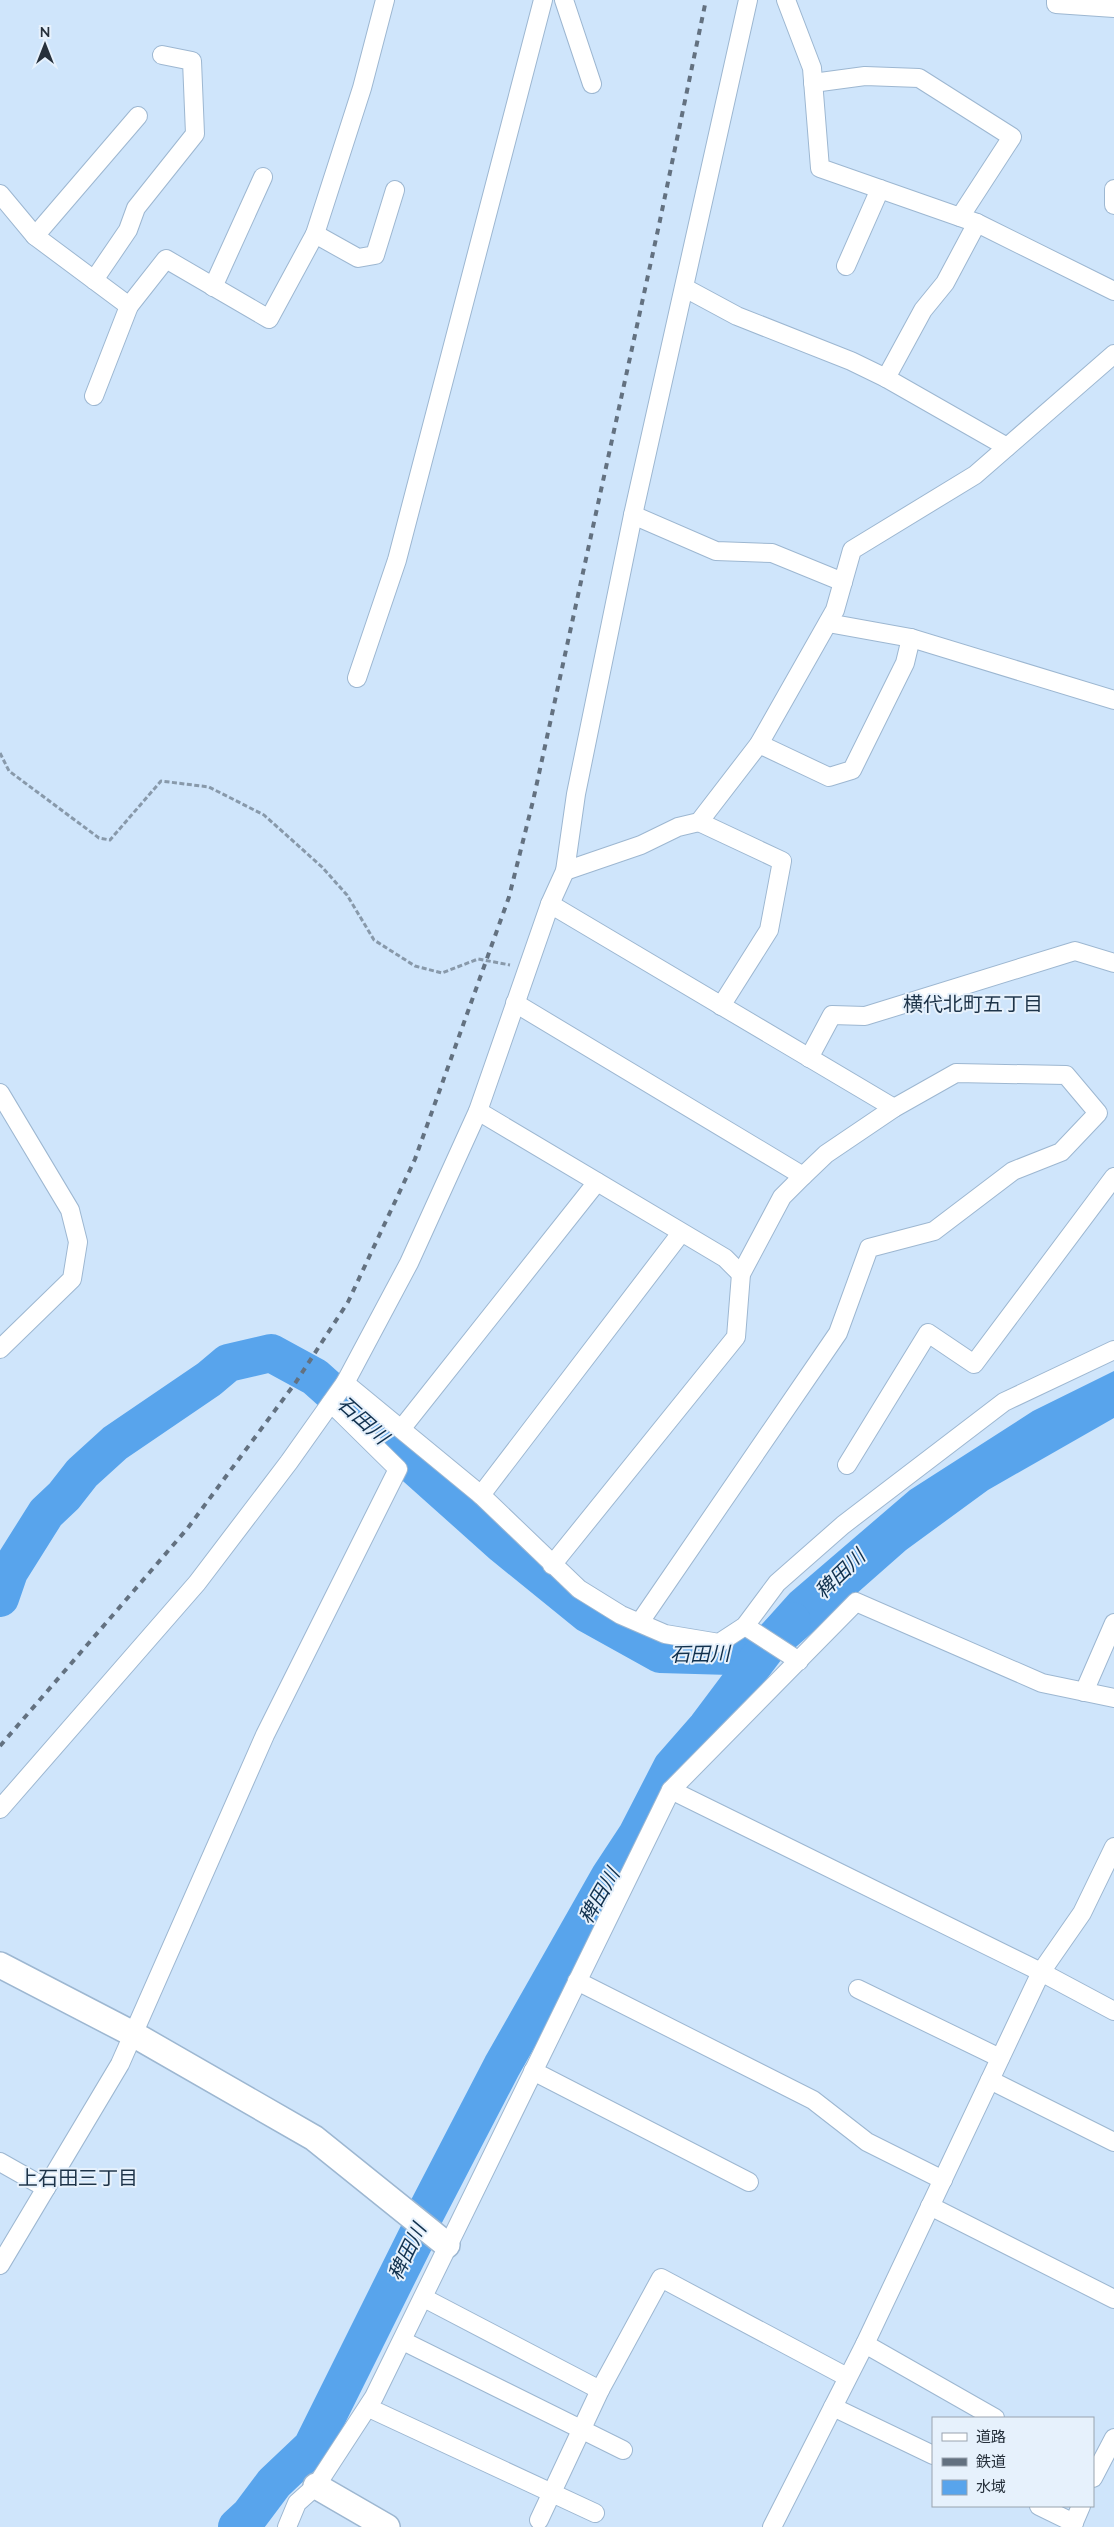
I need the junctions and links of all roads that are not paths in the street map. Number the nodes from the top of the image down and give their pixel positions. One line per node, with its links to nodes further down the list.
1 (385, 0): 20 (street)
2 (543, 0): 36 (street)
3 (564, 0): 10 (street)
4 (748, 0): 25 (street)
5 (786, 0): 9 (street)
6 (1056, 0): 7 (street)
7 (1114, 8)
8 (162, 55): 23 (street)
9 (813, 83): 13 (street); 18 (street)
10 (592, 84)
11 (138, 116): 21 (street)
12 (263, 177): 24 (street)
13 (880, 188): 18 (street); 22 (street)
14 (1114, 189): 17 (street)
15 (395, 190): 20 (street)
16 (0, 194): 21 (street)
17 (1114, 205)
18 (960, 217): 19 (street)
19 (977, 223): 26 (street); 29 (street)
20 (315, 234): 24 (street)
21 (35, 236): 23 (street)
22 (846, 266)
23 (94, 280): 27 (street)
24 (213, 287): 27 (street)
25 (685, 288): 29 (street); 32 (street)
26 (1114, 291)
27 (129, 306): 30 (street)
28 (1114, 354): 31 (street)
29 (886, 378): 31 (street)
30 (94, 396)
31 (1008, 447): 33 (street)
32 (633, 515): 33 (street); 40 (street)
33 (843, 582): 34 (street)
34 (828, 623): 35 (street); 38 (street)
35 (911, 638): 37 (street); 38 (street)
36 (357, 678)
37 (1114, 700)
38 (759, 744): 39 (street)
39 (699, 822): 40 (street); 44 (street)
40 (565, 872): 41 (street)
41 (550, 904): 43 (street); 44 (street)
42 (1114, 963): 45 (street)
43 (515, 1004): 48 (street); 49 (street)
44 (721, 1006): 45 (street)
45 (810, 1058): 47 (street)
46 (0, 1092): 54 (street)
47 (894, 1108): 49 (street); 62 (street)
48 (478, 1112): 51 (street); 56 (street)
49 (803, 1176): 53 (street)
50 (1114, 1177): 59 (street)
51 (597, 1182): 52 (street); 58 (street)
52 (681, 1233): 53 (street); 60 (street)
53 (741, 1274): 61 (street)
54 (0, 1349)
55 (1114, 1350): 64 (street)
56 (345, 1384): 57 (street); 58 (street)
57 (331, 1403): 69 (street); 76 (street)
58 (402, 1428): 60 (street)
59 (847, 1465)
60 (481, 1495): 61 (street)
61 (552, 1565): 62 (street)
62 (640, 1622): 64 (street)
63 (1114, 1622): 66 (street)
64 (745, 1626): 65 (street)
65 (799, 1661): 66 (street); 68 (street)
66 (1084, 1692): 67 (street)
67 (1114, 1698)
68 (671, 1790): 72 (street); 73 (street)
69 (0, 1809)
70 (1114, 1847): 72 (street)
71 (0, 1965): 76 (street)
72 (1040, 1972): 75 (street); 77 (street)
73 (577, 1981): 78 (street); 82 (street)
74 (858, 1989): 77 (street)
75 (1114, 2011)
76 (134, 2034): 84 (street); 86 (street)
77 (1000, 2058): 79 (street)
78 (533, 2071): 83 (street); 86 (street)
79 (990, 2080): 80 (street); 82 (street)
80 (1114, 2142)
81 (0, 2162): 84 (street)
82 (942, 2180): 85 (street)
83 (750, 2182)
84 (46, 2188): 87 (street)
85 (930, 2206): 89 (street); 91 (street)
86 (447, 2245): 88 (street)
87 (0, 2264)
88 (424, 2298): 90 (street); 93 (street)
89 (1114, 2299)
90 (403, 2341): 95 (street); 97 (street)
91 (865, 2344): 92 (street); 96 (street)
92 (848, 2377): 93 (street); 94 (street)
93 (600, 2390): 97 (street)
94 (833, 2407): 100 (street); 111 (street)
95 (369, 2408): 102 (street); 103 (street)
96 (993, 2417)
97 (582, 2429): 99 (street); 103 (street)
98 (1114, 2438): 101 (street)
99 (623, 2450)
100 (932, 2455)
101 (1094, 2473)
102 (316, 2486): 109 (street); 110 (street)
103 (550, 2493): 106 (street); 107 (street)
104 (1041, 2507): 108 (street)
105 (1081, 2507): 108 (street)
106 (595, 2514)
107 (539, 2520)
108 (1073, 2525)
109 (287, 2527)
110 (387, 2527)
111 (772, 2527)

